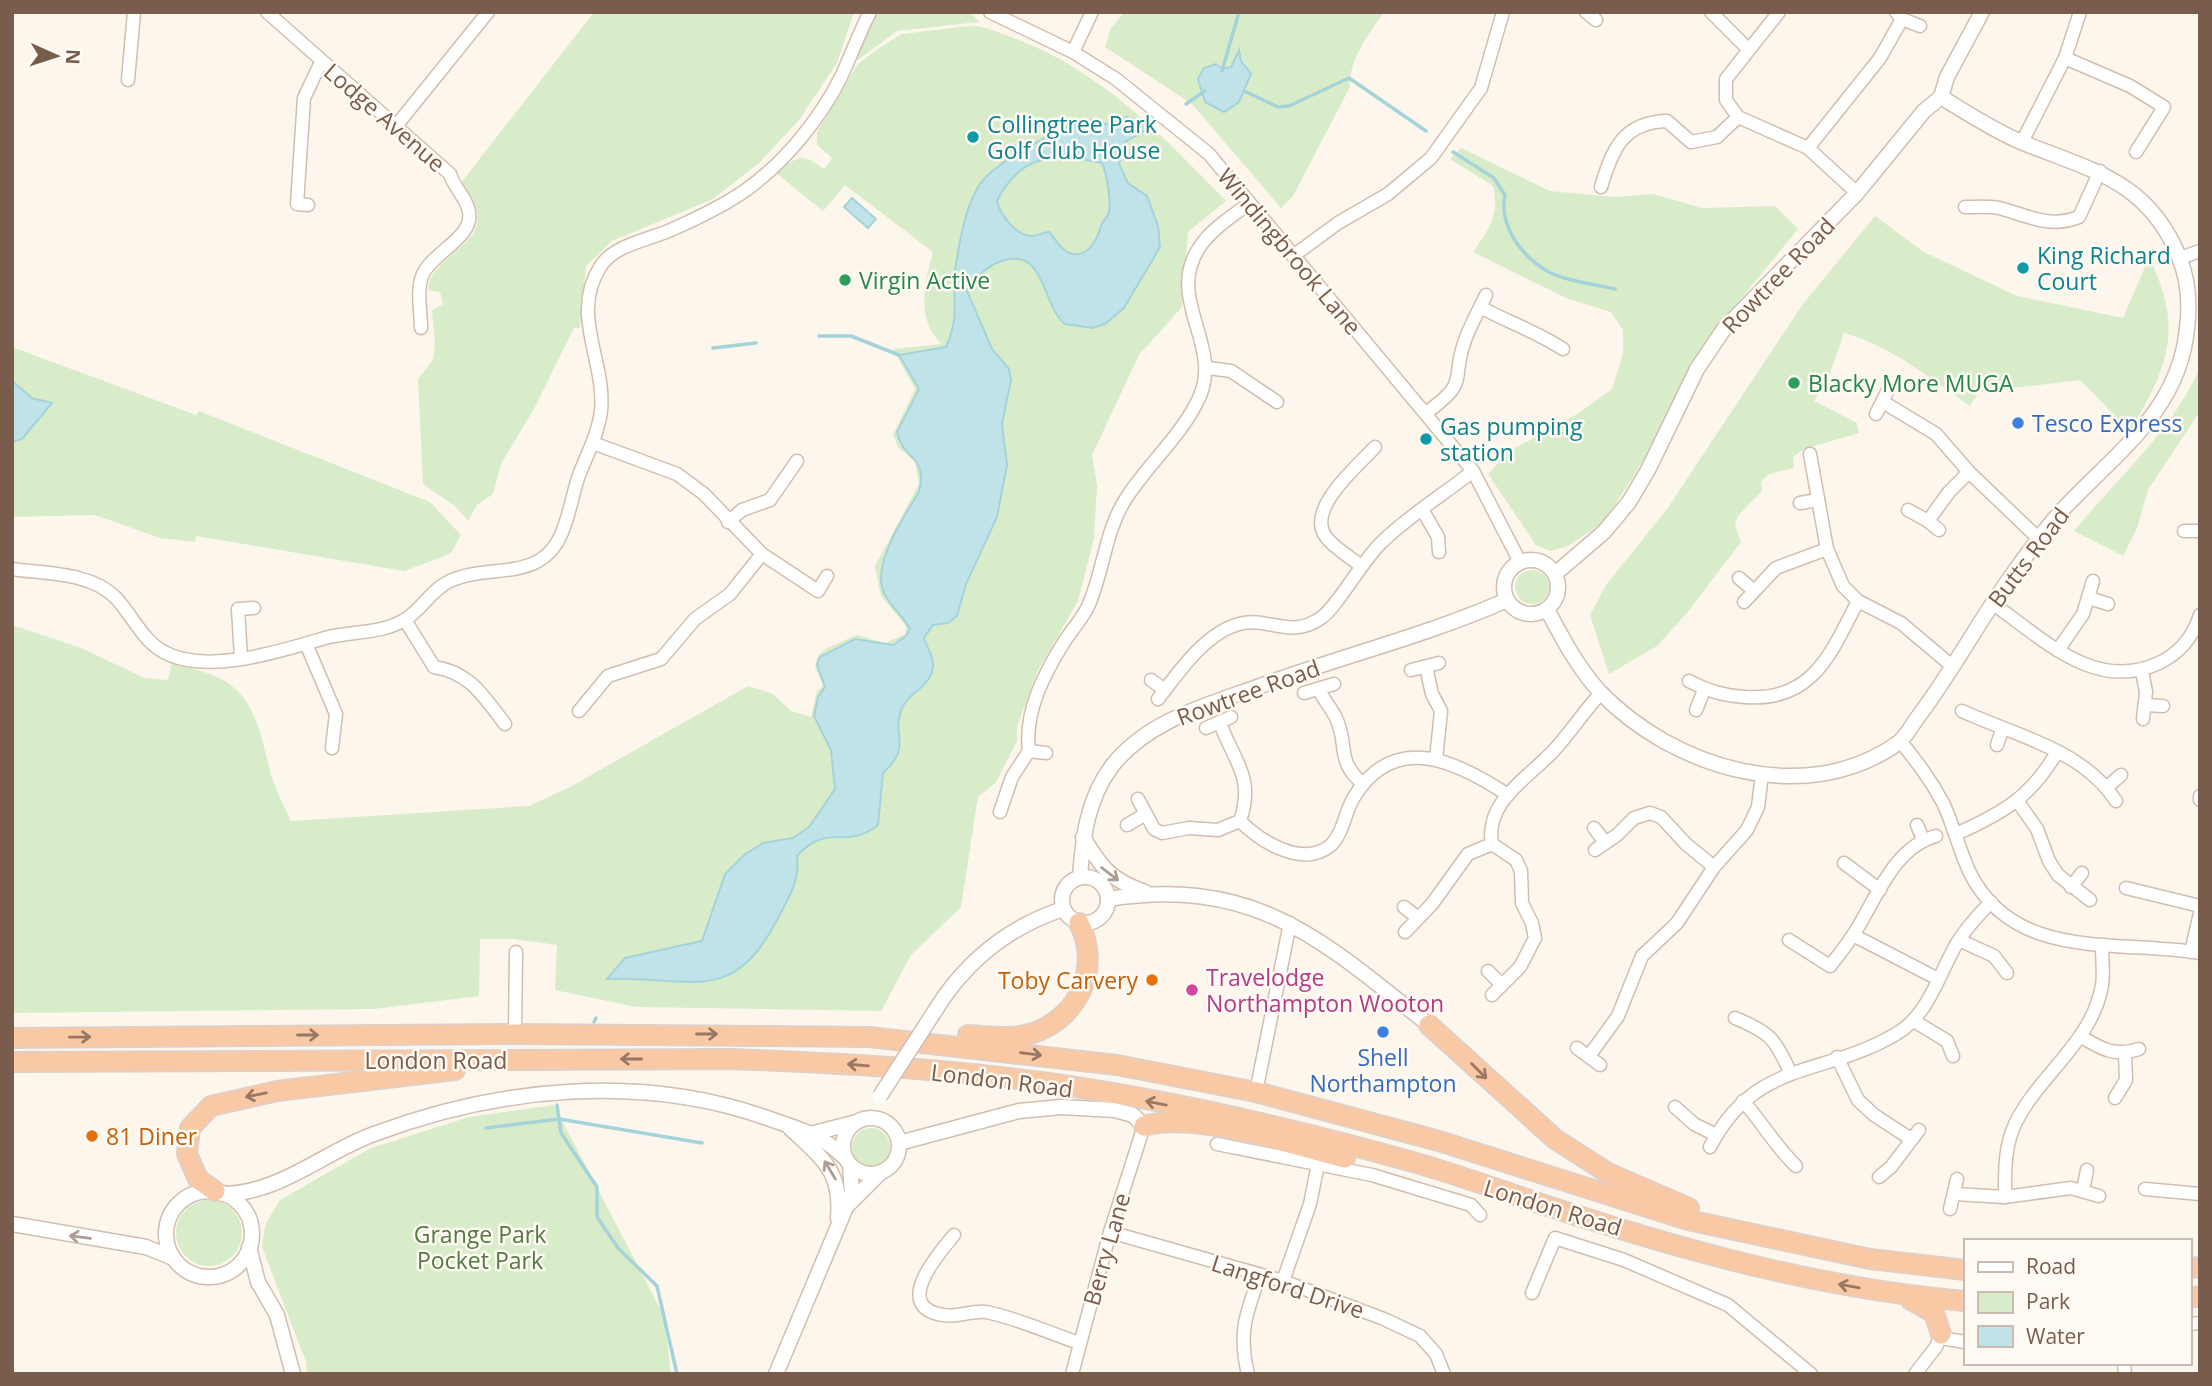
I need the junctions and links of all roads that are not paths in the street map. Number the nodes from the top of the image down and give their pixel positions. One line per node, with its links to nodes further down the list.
1 (134, 12): 18 (street)
2 (267, 12): 17 (street, Lodge Avenue)
3 (488, 12): 21 (street)
4 (870, 12): 42 (street)
5 (990, 12): 15 (street, Windingbrook Lane)
6 (1092, 12): 15 (street)
7 (1503, 12): 32 (street)
8 (1711, 12): 14 (street)
9 (1779, 12): 14 (street)
10 (1982, 12): 19 (street, Rowtree Road)
11 (2080, 12): 16 (street)
12 (1899, 15): 13 (street); 23 (street)
13 (1920, 26)
14 (1748, 48): 20 (street)
15 (1073, 52): 28 (street, Windingbrook Lane)
16 (2065, 58): 22 (street); 24 (street)
17 (321, 62): 21 (street, Lodge Avenue); 29 (street)
18 (128, 80)
19 (1941, 97): 22 (street, Butts Road); 27 (street, Rowtree Road)
20 (1738, 117): 23 (street); 26 (street)
21 (396, 126): 36 (street, Lodge Avenue)
22 (2022, 142): 25 (street, Butts Road)
23 (1808, 148): 27 (street)
24 (2136, 152)
25 (2100, 171): 30 (street); 33 (street, Butts Road)
26 (1601, 187)
27 (1857, 192): 62 (street, Rowtree Road)
28 (1249, 203): 32 (street, Windingbrook Lane); 38 (street)
29 (309, 205)
30 (1965, 207)
31 (2200, 251): 33 (street)
32 (1293, 256): 41 (street, Windingbrook Lane)
33 (2180, 258): 55 (street, Butts Road)
34 (1486, 295): 35 (street)
35 (1480, 307): 37 (street); 41 (street)
36 (421, 328)
37 (1563, 349)
38 (1208, 368): 40 (street); 104 (street)
39 (1889, 388): 47 (street)
40 (1278, 402)
41 (1426, 413): 46 (street, Windingbrook Lane)
42 (593, 443): 52 (street); 76 (street)
43 (1375, 447): 60 (street)
44 (1810, 454): 48 (street)
45 (797, 461): 52 (street)
46 (1474, 471): 51 (street); 59 (street, Windingbrook Lane)
47 (1969, 472): 50 (street); 55 (street)
48 (1818, 500): 49 (street); 56 (street)
49 (1800, 503)
50 (1908, 510)
51 (1423, 511): 57 (street); 60 (street)
52 (729, 522): 58 (street)
53 (2184, 531): 54 (street)
54 (2200, 531)
55 (2039, 539): 71 (street, Butts Road)
56 (1827, 549): 66 (street); 69 (street)
57 (1439, 552)
58 (762, 554): 63 (street); 95 (street)
59 (1520, 562): 62 (street); 68 (street)
60 (1360, 565): 85 (street)
61 (12, 569): 79 (street)
62 (1555, 574): 74 (street)
63 (827, 576)
64 (1739, 578): 66 (street)
65 (2094, 582): 67 (street)
66 (1753, 590): 70 (street)
67 (2090, 598): 72 (street); 78 (street)
68 (1507, 600): 74 (street); 123 (street, Rowtree Road)
69 (1858, 601): 81 (street); 89 (street)
70 (1744, 602)
71 (1992, 603): 78 (street); 81 (street, Butts Road)
72 (2108, 604)
73 (254, 608): 79 (street)
74 (1546, 609): 90 (street)
75 (2200, 615): 84 (street)
76 (405, 620): 77 (street); 98 (street)
77 (307, 646): 79 (street); 103 (street)
78 (2058, 650): 84 (street)
79 (241, 658)
80 (1439, 663): 82 (street)
81 (1952, 666): 101 (street, Butts Road)
82 (1426, 667): 83 (street); 107 (street)
83 (1411, 670)
84 (2142, 671): 92 (street)
85 (1151, 680)
86 (1689, 681): 89 (street)
87 (1334, 684): 88 (street)
88 (1319, 689): 91 (street); 110 (street)
89 (1704, 690): 94 (street)
90 (1601, 693): 108 (street); 112 (street)
91 (1304, 694)
92 (2146, 705): 93 (street); 97 (street)
93 (2163, 706)
94 (1696, 710)
95 (579, 711)
96 (1962, 711): 100 (street)
97 (2143, 719)
98 (505, 724)
99 (1206, 728): 118 (street)
100 (2003, 730): 102 (street); 105 (street)
101 (1901, 742): 108 (street); 122 (street)
102 (1997, 745)
103 (332, 748)
104 (1029, 751): 106 (street); 116 (street)
105 (2057, 752): 111 (street); 115 (street)
106 (1046, 753)
107 (1436, 759): 110 (street); 112 (street)
108 (1762, 774): 126 (street)
109 (2121, 775): 111 (street)
110 (1363, 784): 118 (street)
111 (2107, 787): 114 (street)
112 (1508, 795): 124 (street)
113 (1138, 799): 117 (street)
114 (2116, 801)
115 (2018, 802): 122 (street); 129 (street)
116 (1000, 812)
117 (1144, 815): 118 (street); 119 (street)
118 (1240, 821)
119 (1127, 825)
120 (1917, 825): 131 (street)
121 (1594, 828): 126 (street)
122 (1956, 834): 135 (street)
123 (1083, 837): 128 (street, Rowtree Road); 132 (street, one-way to 132)
124 (1492, 844): 140 (street); 153 (street)
125 (1844, 863): 131 (street)
126 (1714, 867): 165 (street)
127 (2082, 873): 129 (street)
128 (1080, 877): 133 (street); 138 (street)
129 (2071, 887): 134 (street)
130 (2126, 888): 136 (street)
131 (1880, 890): 144 (street)
132 (1151, 894): 133 (street); 142 (street)
133 (1108, 899): 141 (street)
134 (2091, 900)
135 (1991, 902): 146 (street); 147 (street)
136 (2200, 905)
137 (1404, 907): 140 (street)
138 (1063, 909): 141 (street); 176 (street, bridge)
139 (2200, 913): 149 (street)
140 (1418, 918): 143 (street)
141 (1079, 923): 160 (highway)
142 (1290, 923): 157 (street); 172 (street)
143 (1405, 932)
144 (1853, 935): 145 (street); 152 (street)
145 (1789, 940)
146 (1959, 940): 151 (street); 152 (street)
147 (2102, 947): 149 (street); 159 (street)
148 (516, 952): 158 (street)
149 (2195, 953)
150 (1488, 971): 153 (street)
151 (2007, 973)
152 (1938, 979): 156 (street)
153 (1501, 984): 154 (street)
154 (1492, 995)
155 (1735, 1018): 171 (street)
156 (1914, 1021): 166 (street); 167 (street)
157 (1429, 1025): 207 (highway, one-way to 207)
158 (515, 1034): 160 (highway, London Road, one-way to 160); 161 (highway, London Road, one-way to 158)
159 (2080, 1036): 164 (street); 198 (street)
160 (869, 1037): 172 (highway, London Road, one-way to 172)
161 (12, 1038)
162 (1577, 1048): 165 (street)
163 (2140, 1049): 164 (street)
164 (2125, 1054): 173 (street)
165 (1589, 1056): 170 (street)
166 (1953, 1056)
167 (1837, 1057): 171 (street); 188 (street)
168 (518, 1060): 169 (highway, London Road); 193 (highway, one-way to 193); 194 (highway, London Road, one-way to 168)
169 (12, 1062)
170 (1600, 1065)
171 (1790, 1072): 174 (street)
172 (1256, 1092): 207 (highway, London Road)
173 (2115, 1098)
174 (1743, 1101): 175 (street); 185 (street)
175 (1675, 1107)
176 (873, 1118): 177 (street); 181 (street)
177 (857, 1121): 180 (street); 183 (street)
178 (787, 1125): 180 (street); 190 (street); 204 (street, one-way to 178)
179 (1144, 1126): 181 (street); 194 (highway); 205 (street, Berry Lane)
180 (814, 1133): 183 (street)
181 (899, 1143): 187 (street)
182 (1216, 1144): 184 (street)
183 (847, 1161): 187 (street); 199 (street)
184 (1318, 1164): 201 (street); 213 (street)
185 (1796, 1166)
186 (2087, 1170): 192 (street)
187 (880, 1173): 199 (street)
188 (1879, 1177)
189 (1957, 1179): 195 (street)
190 (268, 1188): 193 (street); 202 (street)
191 (2145, 1189): 196 (street)
192 (2083, 1190): 197 (street); 198 (street)
193 (219, 1192): 202 (street); 209 (street)
194 (1507, 1193): 216 (highway, London Road, one-way to 194)
195 (1954, 1194): 198 (street); 200 (street)
196 (2200, 1194)
197 (2099, 1196)
198 (2005, 1197)
199 (848, 1205): 204 (street)
200 (1950, 1209)
201 (1480, 1215)
202 (250, 1222): 208 (street)
203 (12, 1224): 209 (street, one-way to 203)
204 (837, 1231): 223 (street)
205 (1110, 1232): 212 (street, Langford Drive); 221 (street, Berry Lane)
206 (954, 1235): 221 (street)
207 (1771, 1238): 210 (highway, London Road)
208 (249, 1247): 211 (street); 214 (street)
209 (173, 1258): 211 (street)
210 (1964, 1270)
211 (220, 1275): 214 (street)
212 (1260, 1275): 213 (street, Langford Drive); 225 (street)
213 (1283, 1281): 226 (street, Langford Drive)
214 (258, 1282): 222 (street)
215 (1532, 1293): 227 (street)
216 (1898, 1295): 217 (highway, London Road); 219 (highway)
217 (1964, 1301)
218 (1964, 1311): 219 (highway)
219 (1941, 1336): 220 (street); 228 (street)
220 (1964, 1342)
221 (1079, 1343): 224 (street, Berry Lane)
222 (293, 1374)
223 (776, 1374)
224 (1072, 1374)
225 (1248, 1374)
226 (1444, 1374)
227 (1811, 1374)
228 (1915, 1374)

